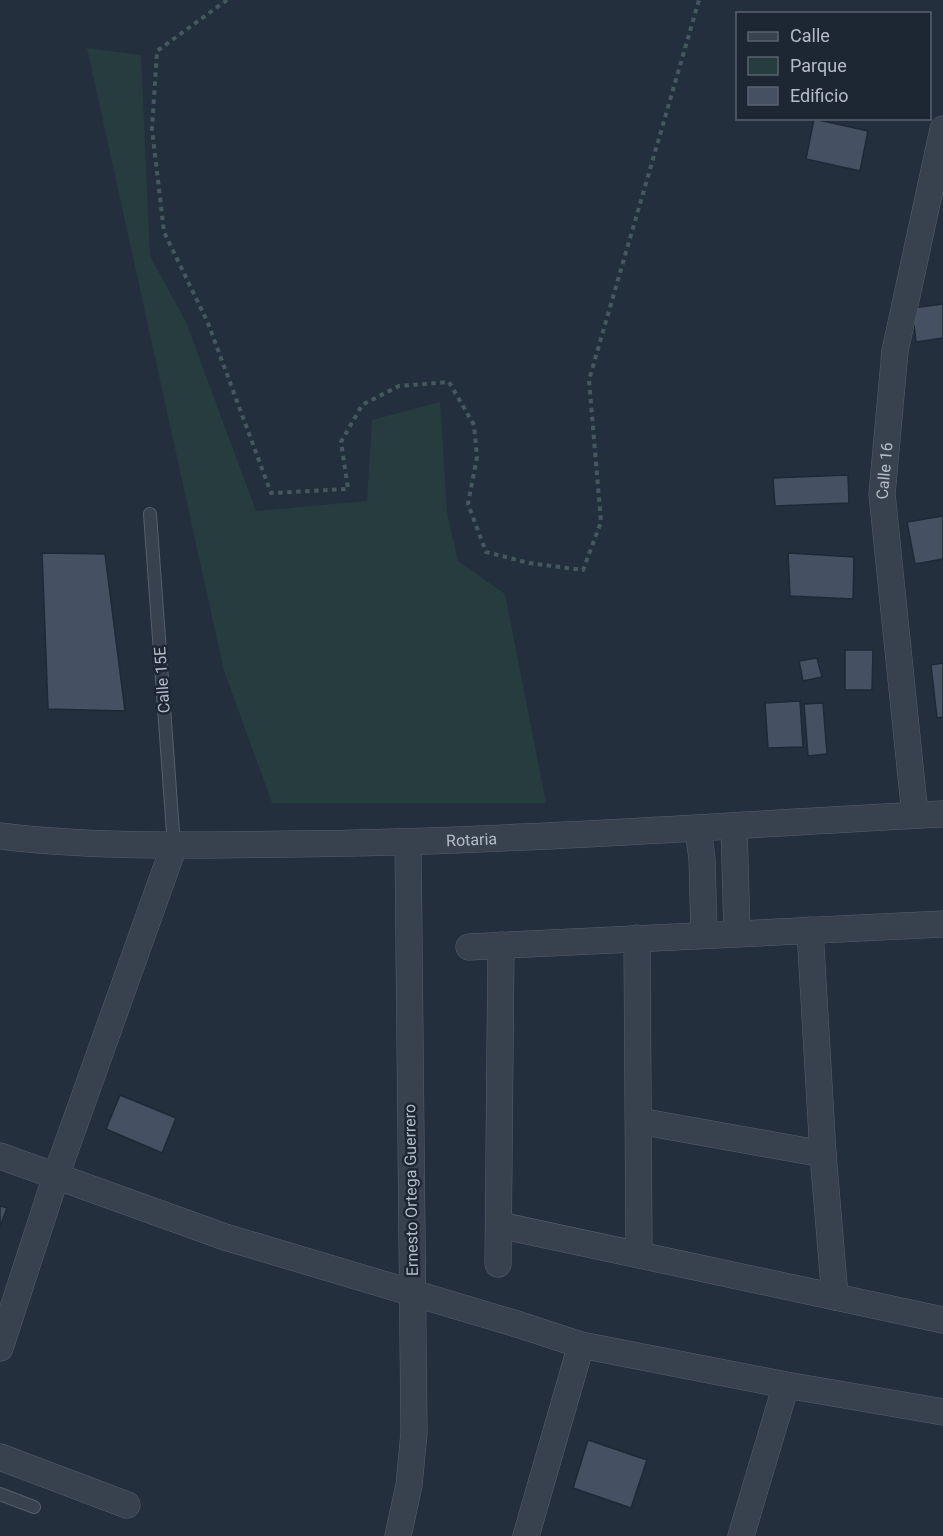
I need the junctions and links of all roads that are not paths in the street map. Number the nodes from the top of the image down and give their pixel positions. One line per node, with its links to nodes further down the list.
1 (942, 134): 4 (street, Calle 16)
2 (150, 514): 9 (lane, Calle 15E)
3 (943, 814): 4 (street, Rotaria)
4 (915, 815): 5 (street, Rotaria)
5 (734, 827): 6 (street, Rotaria); 12 (street)
6 (698, 829): 8 (street, Rotaria); 13 (street)
7 (0, 836): 9 (street, Rotaria)
8 (408, 843): 9 (street, Rotaria); 24 (street, Ernesto Ortega Guerrero)
9 (174, 846): 20 (street)
10 (943, 924): 11 (street)
11 (810, 930): 12 (street); 18 (street)
12 (737, 933): 13 (street)
13 (704, 934): 14 (street)
14 (637, 938): 15 (street); 17 (street)
15 (501, 945): 16 (street); 21 (street)
16 (469, 946)
17 (639, 1121): 18 (street); 22 (street)
18 (823, 1154): 25 (street)
19 (0, 1156): 20 (street)
20 (56, 1176): 24 (street); 28 (street)
21 (499, 1225): 22 (street); 23 (street)
22 (639, 1254): 25 (street)
23 (498, 1264)
24 (412, 1292): 27 (street); 35 (street, Ernesto Ortega Guerrero)
25 (835, 1297): 26 (street)
26 (943, 1320)
27 (581, 1345): 29 (street); 36 (street)
28 (0, 1348)
29 (786, 1385): 30 (street); 37 (street)
30 (943, 1412)
31 (0, 1457): 33 (street)
32 (0, 1494): 34 (lane)
33 (127, 1505)
34 (33, 1507)
35 (398, 1536)
36 (526, 1536)
37 (741, 1536)

